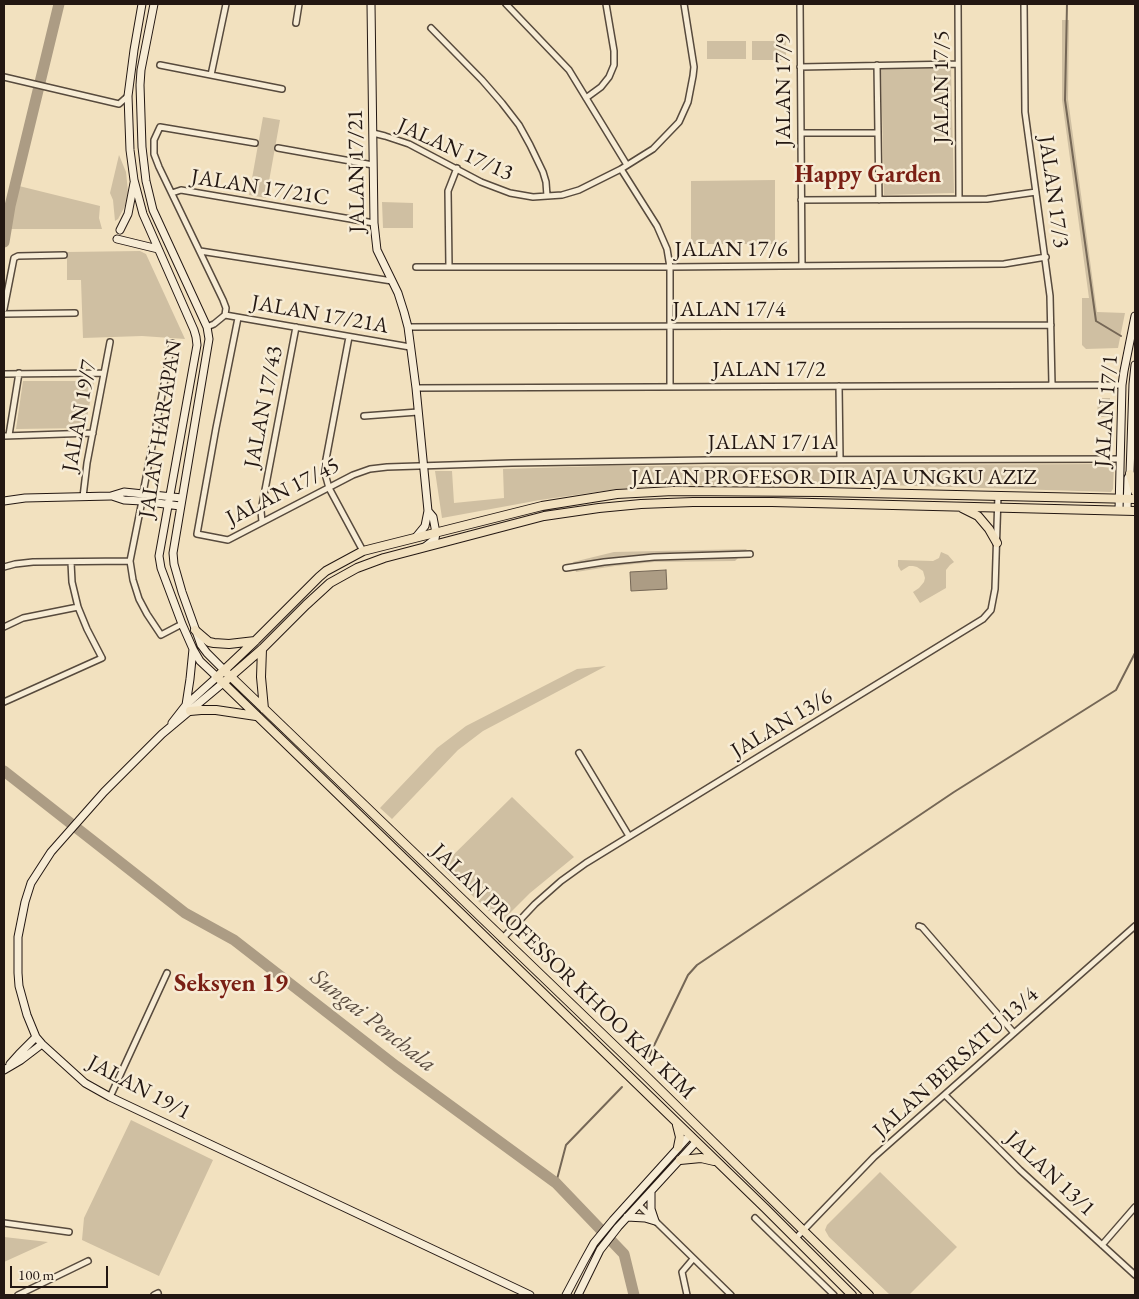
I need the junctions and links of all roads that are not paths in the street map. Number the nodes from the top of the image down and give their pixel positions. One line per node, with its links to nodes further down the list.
1 (142, 4): 21 (main road, JALAN HARAPAN)
2 (154, 4): 59 (main road, JALAN HARAPAN)
3 (226, 4): 18 (street)
4 (299, 4): 12 (street)
5 (371, 4): 23 (main road, JALAN 17/21)
6 (506, 4): 22 (street)
7 (606, 4): 22 (street)
8 (684, 4): 29 (street, JALAN 17/13)
9 (800, 4): 17 (street, JALAN 17/9)
10 (958, 4): 14 (street, JALAN 17/5)
11 (1024, 4): 33 (street, JALAN 17/3)
12 (296, 23)
13 (431, 28): 35 (street)
14 (958, 64): 16 (street); 36 (street, JALAN 17/5)
15 (160, 65): 18 (street)
16 (877, 65): 17 (street); 25 (street)
17 (800, 66): 24 (street, JALAN 17/9)
18 (211, 75): 20 (street)
19 (4, 77): 21 (street)
20 (282, 89)
21 (128, 96): 32 (main road, JALAN HARAPAN)
22 (586, 98): 29 (street)
23 (373, 133): 28 (main road, JALAN 17/21); 30 (street, JALAN 17/13)
24 (801, 133): 25 (street); 37 (street, JALAN 17/9)
25 (878, 133): 38 (street)
26 (255, 143): 34 (street)
27 (278, 148): 28 (street)
28 (373, 164): 39 (main road, JALAN 17/21)
29 (627, 165): 31 (street, JALAN 17/13)
30 (457, 168): 35 (street, JALAN 17/13); 48 (street)
31 (621, 168): 35 (street, JALAN 17/13); 49 (street)
32 (134, 180): 40 (main road); 42 (main road, JALAN HARAPAN)
33 (1036, 192): 36 (street); 45 (street, JALAN 17/3)
34 (172, 193): 39 (street, JALAN 17/21C); 43 (street)
35 (547, 196)
36 (959, 199): 38 (street)
37 (801, 200): 38 (street); 46 (street, JALAN 17/9)
38 (879, 200)
39 (374, 223): 50 (main road, JALAN 17/21)
40 (120, 230)
41 (117, 238): 42 (main road)
42 (158, 249): 90 (main road, JALAN HARAPAN)
43 (200, 251): 50 (street); 54 (street)
44 (64, 255): 51 (street)
45 (1046, 257): 46 (street, JALAN 17/6); 57 (street, JALAN 17/3)
46 (802, 266): 49 (street, JALAN 17/6)
47 (416, 267): 48 (street, JALAN 17/6)
48 (448, 267): 49 (street, JALAN 17/6)
49 (670, 267): 58 (street)
50 (392, 281): 61 (main road, JALAN 17/21)
51 (4, 309)
52 (75, 313): 53 (street)
53 (4, 314)
54 (225, 315): 56 (street, JALAN 17/21A); 59 (street)
55 (1135, 316): 71 (main road, JALAN 17/1)
56 (238, 318): 60 (street, JALAN 17/21A); 96 (street, JALAN 17/45)
57 (1051, 325): 58 (street, JALAN 17/4); 70 (street, JALAN 17/3)
58 (670, 326): 61 (street, JALAN 17/4); 73 (street)
59 (207, 327): 91 (main road, JALAN HARAPAN)
60 (296, 327): 62 (street, JALAN 17/21A); 96 (street, JALAN 17/43)
61 (408, 328): 65 (main road, JALAN 17/21)
62 (349, 337): 65 (street, JALAN 17/21A); 83 (street)
63 (110, 342): 68 (street, JALAN 19/7)
64 (172, 343): 87 (street)
65 (410, 347): 74 (main road, JALAN 17/21)
66 (1135, 365): 82 (main road, JALAN 17/1)
67 (19, 373): 68 (street); 69 (street); 78 (street)
68 (104, 373): 77 (street, JALAN 19/7)
69 (4, 374)
70 (1052, 385): 71 (street, JALAN 17/2); 72 (street, JALAN 17/2)
71 (1122, 385): 80 (main road, JALAN 17/1)
72 (839, 386): 73 (street, JALAN 17/2); 79 (street)
73 (670, 387): 74 (street, JALAN 17/2)
74 (416, 388): 75 (main road, JALAN 17/21)
75 (418, 412): 76 (street); 81 (main road, JALAN 17/21)
76 (364, 416)
77 (93, 433): 78 (street); 86 (street, JALAN 19/7)
78 (6, 436)
79 (840, 459): 80 (street, JALAN 17/1A); 81 (street, JALAN 17/1A)
80 (1120, 459): 88 (main road, JALAN 17/1)
81 (423, 466): 83 (street, JALAN 17/45); 95 (main road, JALAN 17/21)
82 (1130, 474): 84 (main road); 88 (main road, JALAN 17/1)
83 (329, 488): 96 (street, JALAN 17/45); 101 (street)
84 (1135, 491)
85 (998, 495): 88 (main road, JALAN PROFESOR DIRAJA UNGKU AZIZ); 93 (street, JALAN 13/6); 97 (main road, JALAN PROFESOR DIRAJA UNGKU AZIZ)
86 (83, 497): 87 (main road); 89 (main road)
87 (143, 497): 90 (main road); 103 (street)
88 (1127, 499): 94 (main road, JALAN 17/1)
89 (4, 500)
90 (168, 501): 91 (main road); 108 (main road, JALAN HARAPAN)
91 (181, 502): 110 (main road, JALAN HARAPAN)
92 (960, 506): 93 (main road, JALAN PROFESOR DIRAJA UNGKU AZIZ); 99 (main road); 100 (main road, JALAN PROFESOR DIRAJA UNGKU AZIZ)
93 (997, 507): 94 (main road, JALAN PROFESOR DIRAJA UNGKU AZIZ); 99 (street, JALAN 13/6)
94 (1127, 510)
95 (428, 511): 97 (main road, JALAN 17/21); 98 (main road, JALAN 17/21)
96 (262, 522)
97 (436, 533): 98 (main road, JALAN PROFESOR DIRAJA UNGKU AZIZ); 100 (main road)
98 (416, 537): 101 (main road, JALAN PROFESOR DIRAJA UNGKU AZIZ)
99 (996, 543): 123 (street, JALAN 13/6)
100 (421, 548): 113 (main road, JALAN PROFESOR DIRAJA UNGKU AZIZ)
101 (363, 551): 111 (main road, JALAN PROFESOR DIRAJA UNGKU AZIZ)
102 (750, 554): 106 (street)
103 (130, 561): 104 (street); 108 (street)
104 (71, 562): 105 (street); 107 (street)
105 (4, 566)
106 (566, 568)
107 (78, 607): 109 (street); 118 (street)
108 (182, 624): 112 (main road, JALAN HARAPAN)
109 (4, 627)
110 (195, 630): 111 (main road); 114 (main road, JALAN HARAPAN)
111 (255, 641): 114 (main road, JALAN PROFESOR DIRAJA UNGKU AZIZ)
112 (193, 649): 116 (main road, JALAN HARAPAN); 119 (main road)
113 (262, 650): 115 (main road, JALAN PROFESOR DIRAJA UNGKU AZIZ); 120 (main road)
114 (224, 670): 115 (main road, JALAN PROFESSOR KHOO KAY KIM); 116 (main road, JALAN PROFESOR DIRAJA UNGKU AZIZ)
115 (231, 676): 117 (main road, JALAN PROFESOR DIRAJA UNGKU AZIZ); 120 (main road, JALAN PROFESSOR KHOO KAY KIM)
116 (216, 677): 117 (main road, JALAN PROFESSOR KHOO KAY KIM); 119 (main road, JALAN 19/1)
117 (223, 683): 119 (main road, JALAN 19/1); 121 (main road, JALAN PROFESSOR KHOO KAY KIM)
118 (4, 702)
119 (188, 708): 121 (main road); 129 (main road, JALAN 19/1)
120 (264, 709): 126 (main road, JALAN PROFESSOR KHOO KAY KIM)
121 (256, 716): 135 (main road, JALAN PROFESSOR KHOO KAY KIM)
122 (580, 753): 123 (street)
123 (629, 836): 126 (street, JALAN 13/6)
124 (919, 926): 128 (street)
125 (1135, 926): 128 (street, JALAN BERSATU 13/4)
126 (502, 939): 134 (main road, JALAN PROFESSOR KHOO KAY KIM)
127 (167, 973): 133 (street)
128 (1014, 1033): 132 (street, JALAN BERSATU 13/4)
129 (36, 1038): 130 (main road, JALAN 19/1); 131 (main road)
130 (42, 1044): 131 (main road); 133 (main road, JALAN 19/1)
131 (6, 1068)
132 (945, 1095): 150 (street, JALAN BERSATU 13/4); 153 (street, JALAN 13/1)
133 (110, 1097): 158 (main road, JALAN 19/1)
134 (680, 1110): 136 (main road); 138 (main road, JALAN PROFESSOR KHOO KAY KIM)
135 (676, 1123): 136 (main road, JALAN PROFESSOR KHOO KAY KIM); 137 (main road)
136 (693, 1138): 137 (main road); 138 (main road); 139 (main road); 140 (main road, JALAN PROFESSOR KHOO KAY KIM)
137 (678, 1147): 141 (main road)
138 (728, 1156): 150 (main road, JALAN PROFESSOR KHOO KAY KIM)
139 (680, 1160): 140 (main road); 142 (main road)
140 (716, 1162): 152 (main road, JALAN PROFESSOR KHOO KAY KIM)
141 (640, 1190): 143 (main road); 145 (main road)
142 (651, 1192): 143 (main road); 148 (main road)
143 (639, 1205): 145 (main road); 146 (main road); 148 (street)
144 (1135, 1208): 153 (street)
145 (623, 1209): 159 (main road)
146 (627, 1218): 148 (main road); 160 (main road)
147 (755, 1218): 163 (street)
148 (655, 1221): 154 (street)
149 (4, 1223): 151 (street)
150 (804, 1231): 152 (street, JALAN BERSATU 13/4); 165 (main road, JALAN PROFESSOR KHOO KAY KIM)
151 (69, 1232)
152 (795, 1239): 164 (main road, JALAN PROFESSOR KHOO KAY KIM)
153 (1102, 1245): 156 (street, JALAN 13/1)
154 (694, 1258): 161 (street); 162 (street)
155 (88, 1261): 157 (street)
156 (1135, 1275)
157 (18, 1295)
158 (530, 1295)
159 (566, 1295)
160 (578, 1295)
161 (687, 1295)
162 (732, 1295)
163 (834, 1295)
164 (852, 1295)
165 (869, 1295)

